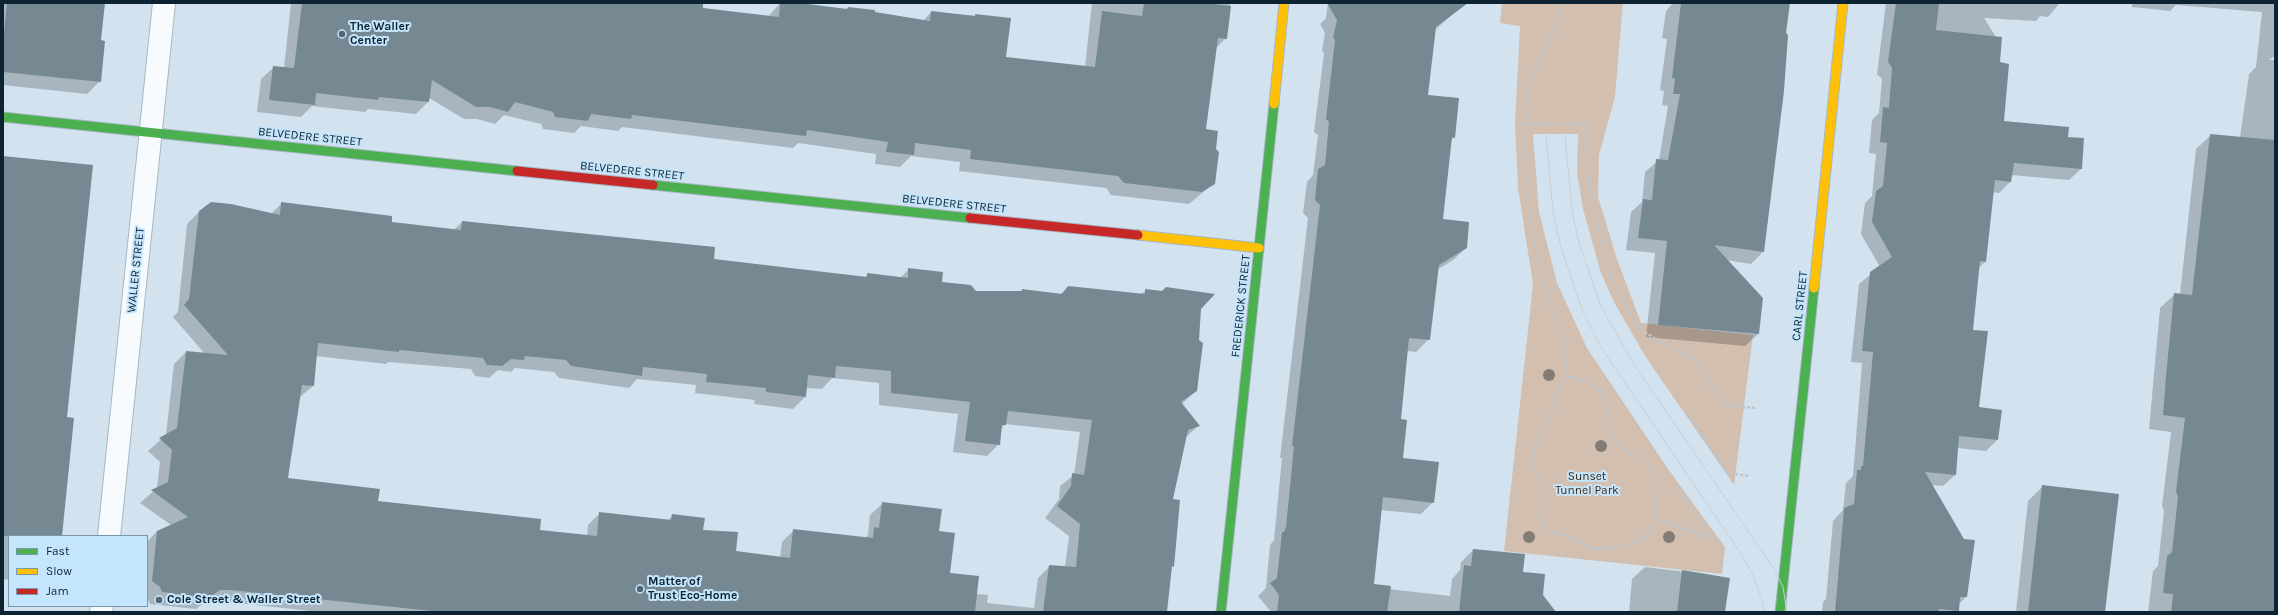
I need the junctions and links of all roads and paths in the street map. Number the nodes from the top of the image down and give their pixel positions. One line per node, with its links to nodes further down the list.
1 (164, 3): 7 (street, WALLER STREET)
2 (1284, 3): 8 (street, FREDERICK STREET)
3 (1560, 3): 6 (path)
4 (1843, 3): 19 (street, CARL STREET)
5 (3, 117): 7 (street, BELVEDERE STREET)
6 (1523, 124): 9 (path); 10 (path)
7 (150, 132): 8 (street, BELVEDERE STREET); 15 (street, WALLER STREET)
8 (1259, 248): 18 (street, FREDERICK STREET)
9 (1566, 376): 14 (path); 14 (path)
10 (1757, 408)
11 (1690, 417): 12 (path)
12 (1750, 476)
13 (1675, 484): 16 (path)
14 (1655, 519): 16 (path)
15 (109, 535)
16 (1713, 539): 17 (path)
17 (1717, 544)
18 (1220, 612)
19 (1780, 612)

